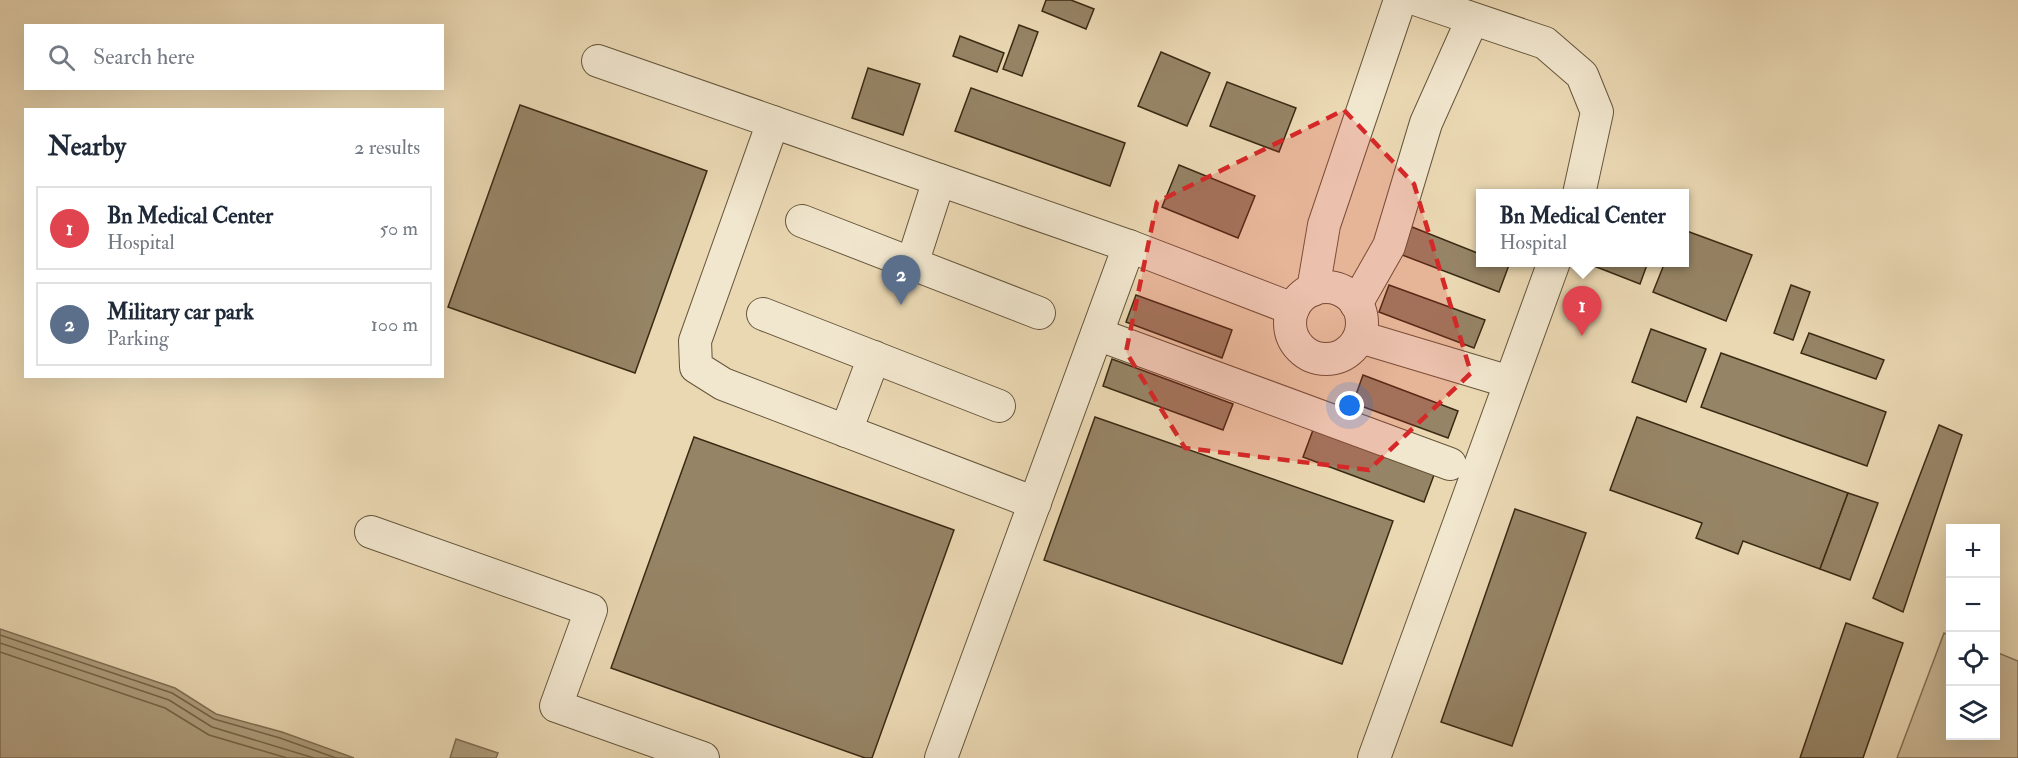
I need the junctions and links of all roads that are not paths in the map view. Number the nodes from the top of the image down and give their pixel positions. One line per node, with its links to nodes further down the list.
1 (1400, 0): 12 (lane)
2 (1418, 0): 3 (lane)
3 (1472, 20): 7 (lane); 13 (lane)
4 (598, 61): 5 (lane)
5 (773, 122): 6 (lane); 23 (lane)
6 (939, 180): 9 (lane); 10 (lane)
7 (1580, 189)
8 (802, 221): 10 (lane)
9 (1129, 246): 12 (lane); 16 (lane)
10 (912, 264): 14 (lane)
11 (1552, 267): 20 (lane)
12 (1303, 299): 13 (lane); 19 (lane)
13 (1356, 304): 17 (lane)
14 (1039, 313)
15 (763, 314): 18 (lane)
16 (1096, 334): 22 (lane); 25 (lane)
17 (1360, 337): 19 (lane); 20 (lane)
18 (874, 357): 21 (lane); 23 (lane)
19 (1312, 357): 22 (lane)
20 (1510, 382): 29 (lane)
21 (999, 406)
22 (1293, 406): 24 (lane)
23 (846, 430): 25 (lane)
24 (1450, 464)
25 (1035, 503): 28 (lane)
26 (371, 532): 27 (lane)
27 (703, 758)
28 (941, 758)
29 (1374, 758)

